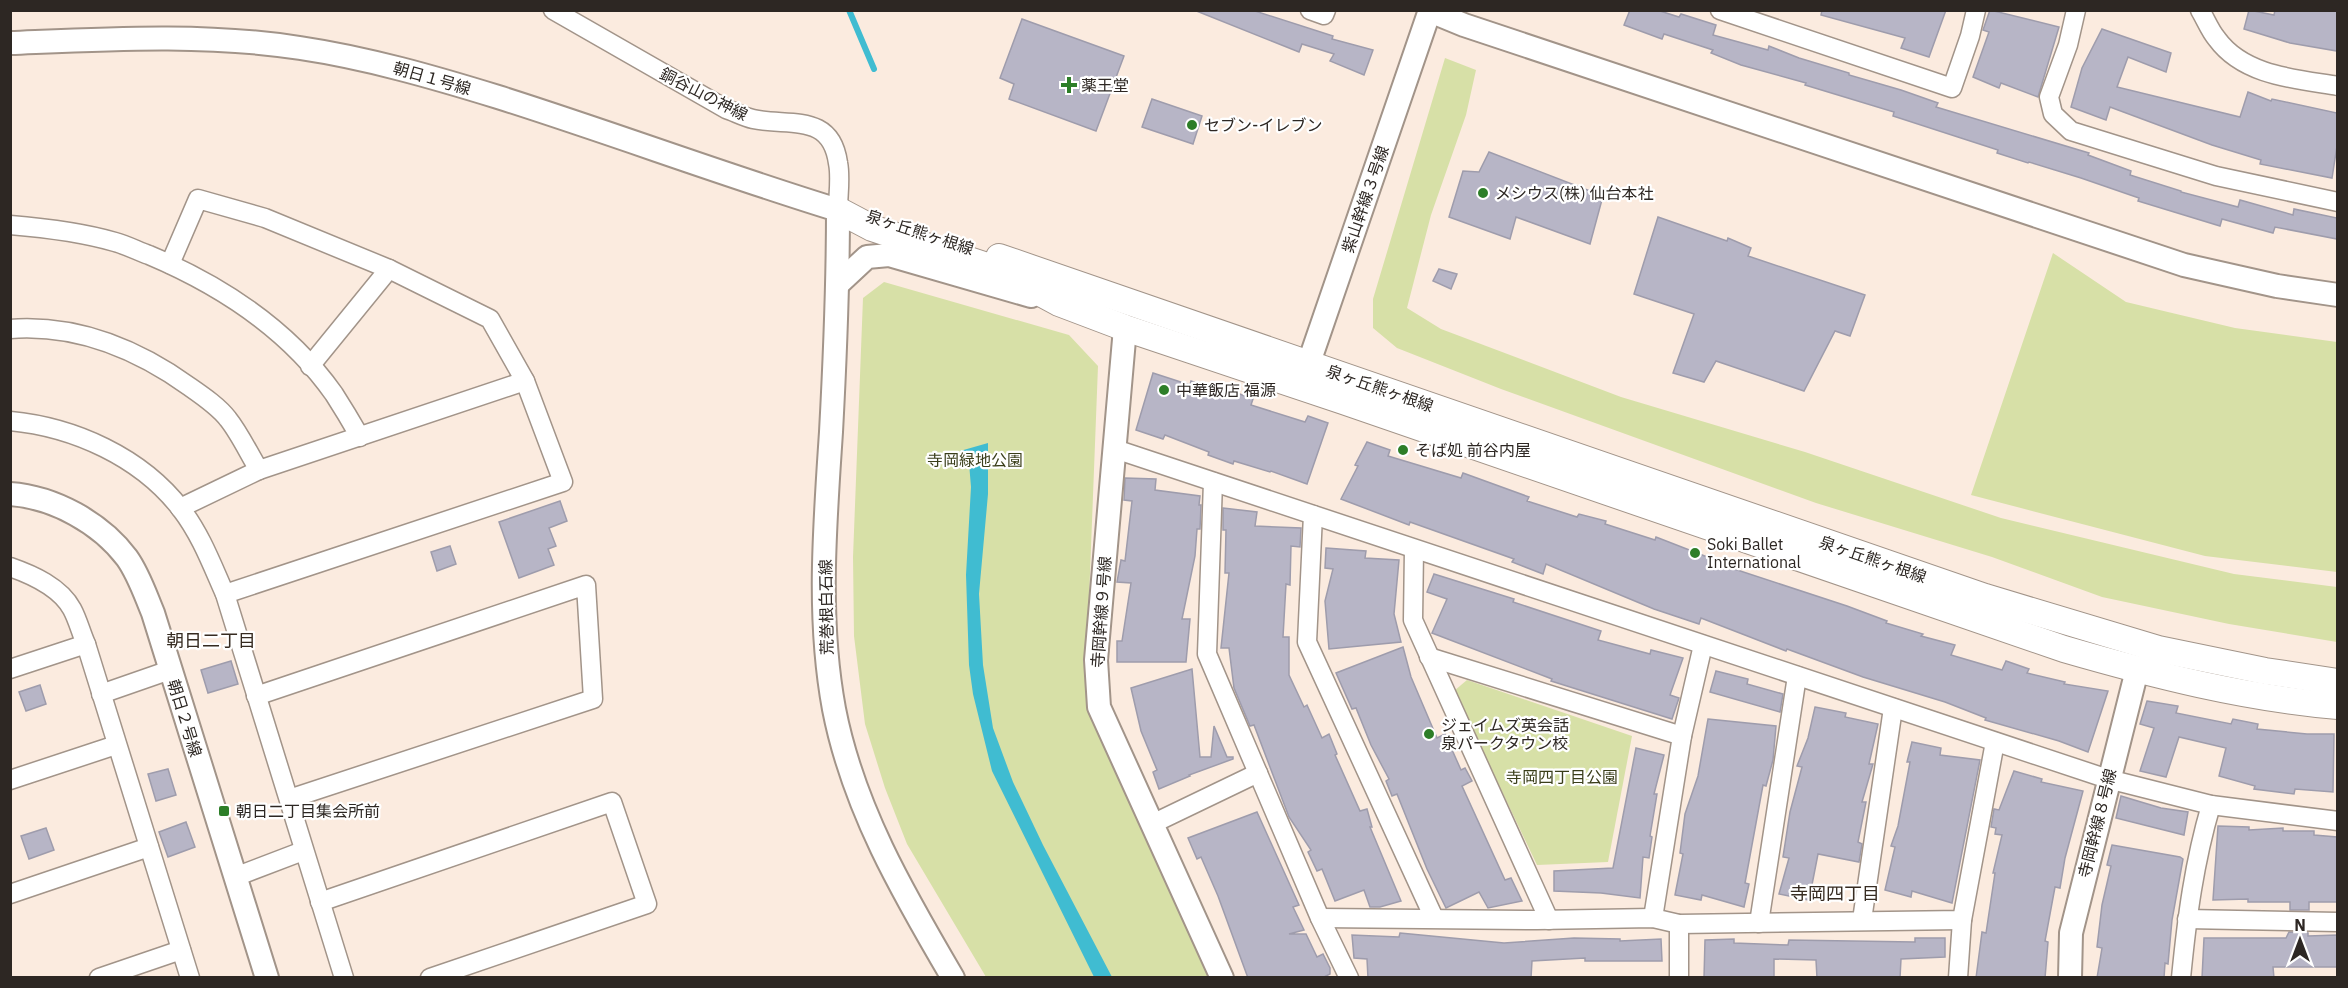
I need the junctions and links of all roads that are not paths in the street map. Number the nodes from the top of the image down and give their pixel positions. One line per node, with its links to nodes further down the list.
1 (553, 10): 12 (street, 銅谷山の神線)
2 (1310, 10): 3 (street)
3 (1326, 10)
4 (1720, 10): 5 (street)
5 (1976, 10)
6 (2076, 10): 11 (street)
7 (2200, 10): 10 (street)
8 (1430, 11): 17 (street); 21 (street, 紫山幹線３号線)
9 (10, 43): 12 (street, 朝日１号線)
10 (2337, 86)
11 (2337, 202)
12 (838, 210): 16 (street, 荒巻根白石線); 18 (main road, 泉ヶ丘熊ヶ根線); 21 (main road, 泉ヶ丘熊ヶ根線)
13 (10, 225): 14 (street)
14 (170, 264): 15 (street); 22 (street)
15 (389, 269): 22 (street); 23 (street)
16 (838, 284): 18 (street); 79 (street, 荒巻根白石線)
17 (2337, 295)
18 (1059, 303): 20 (main road, 泉ヶ丘熊ヶ根線)
19 (10, 328): 28 (street)
20 (1125, 328): 24 (main road, 泉ヶ丘熊ヶ根線); 27 (street, 寺岡幹線９号線)
21 (1309, 363): 24 (street, 紫山幹線３号線); 43 (main road, 泉ヶ丘熊ヶ根線)
22 (310, 366): 26 (street)
23 (525, 381): 26 (street); 35 (street)
24 (1300, 387): 41 (main road, 泉ヶ丘熊ヶ根線)
25 (10, 421): 31 (street)
26 (360, 437): 28 (street)
27 (1115, 449): 29 (street); 57 (street, 寺岡幹線９号線)
28 (259, 470): 31 (street)
29 (1212, 482): 32 (street); 51 (street)
30 (10, 494): 40 (street, 朝日２号線)
31 (180, 508): 35 (street)
32 (1313, 515): 33 (street); 64 (street)
33 (1414, 549): 37 (street); 38 (street)
34 (10, 567): 36 (street)
35 (225, 594): 45 (street)
36 (86, 644): 39 (street); 44 (street)
37 (1703, 645): 42 (street); 48 (street)
38 (1429, 657): 48 (street); 67 (street)
39 (10, 669)
40 (170, 670): 44 (street); 60 (street, 朝日２号線)
41 (2136, 670): 46 (main road, 泉ヶ丘熊ヶ根線); 52 (street, 寺岡幹線８号線)
42 (1797, 676): 47 (street); 71 (street)
43 (2337, 682)
44 (101, 694): 50 (street)
45 (256, 696): 54 (street); 54 (street)
46 (2337, 706)
47 (1893, 708): 49 (street); 68 (street)
48 (1682, 736): 65 (street)
49 (1995, 742): 52 (street); 69 (street)
50 (116, 745): 53 (street); 58 (street)
51 (1258, 773): 57 (street); 63 (street)
52 (2108, 778): 55 (street); 84 (street, 寺岡幹線８号線)
53 (10, 780)
54 (289, 800): 59 (street)
55 (2211, 804): 56 (street); 66 (street)
56 (2337, 821)
57 (1152, 824): 80 (street, 寺岡幹線９号線)
58 (149, 847): 61 (street); 73 (street)
59 (303, 851): 60 (street); 62 (street)
60 (235, 877): 76 (street, 朝日２号線)
61 (10, 894)
62 (320, 902): 77 (street); 78 (street)
63 (1320, 918): 64 (street); 81 (street)
64 (1434, 918): 67 (street)
65 (1653, 918): 67 (street); 72 (street)
66 (2187, 919): 70 (street); 85 (street)
67 (1549, 920)
68 (1862, 920): 69 (street); 71 (street)
69 (1962, 920): 83 (street)
70 (2337, 922)
71 (1759, 923): 72 (street)
72 (1679, 924): 82 (street)
73 (181, 950): 74 (street); 75 (street)
74 (99, 978)
75 (190, 978)
76 (267, 978)
77 (344, 978)
78 (430, 978)
79 (953, 978)
80 (1222, 978)
81 (1349, 978)
82 (1679, 978)
83 (1958, 978)
84 (2070, 978)
85 (2181, 978)

